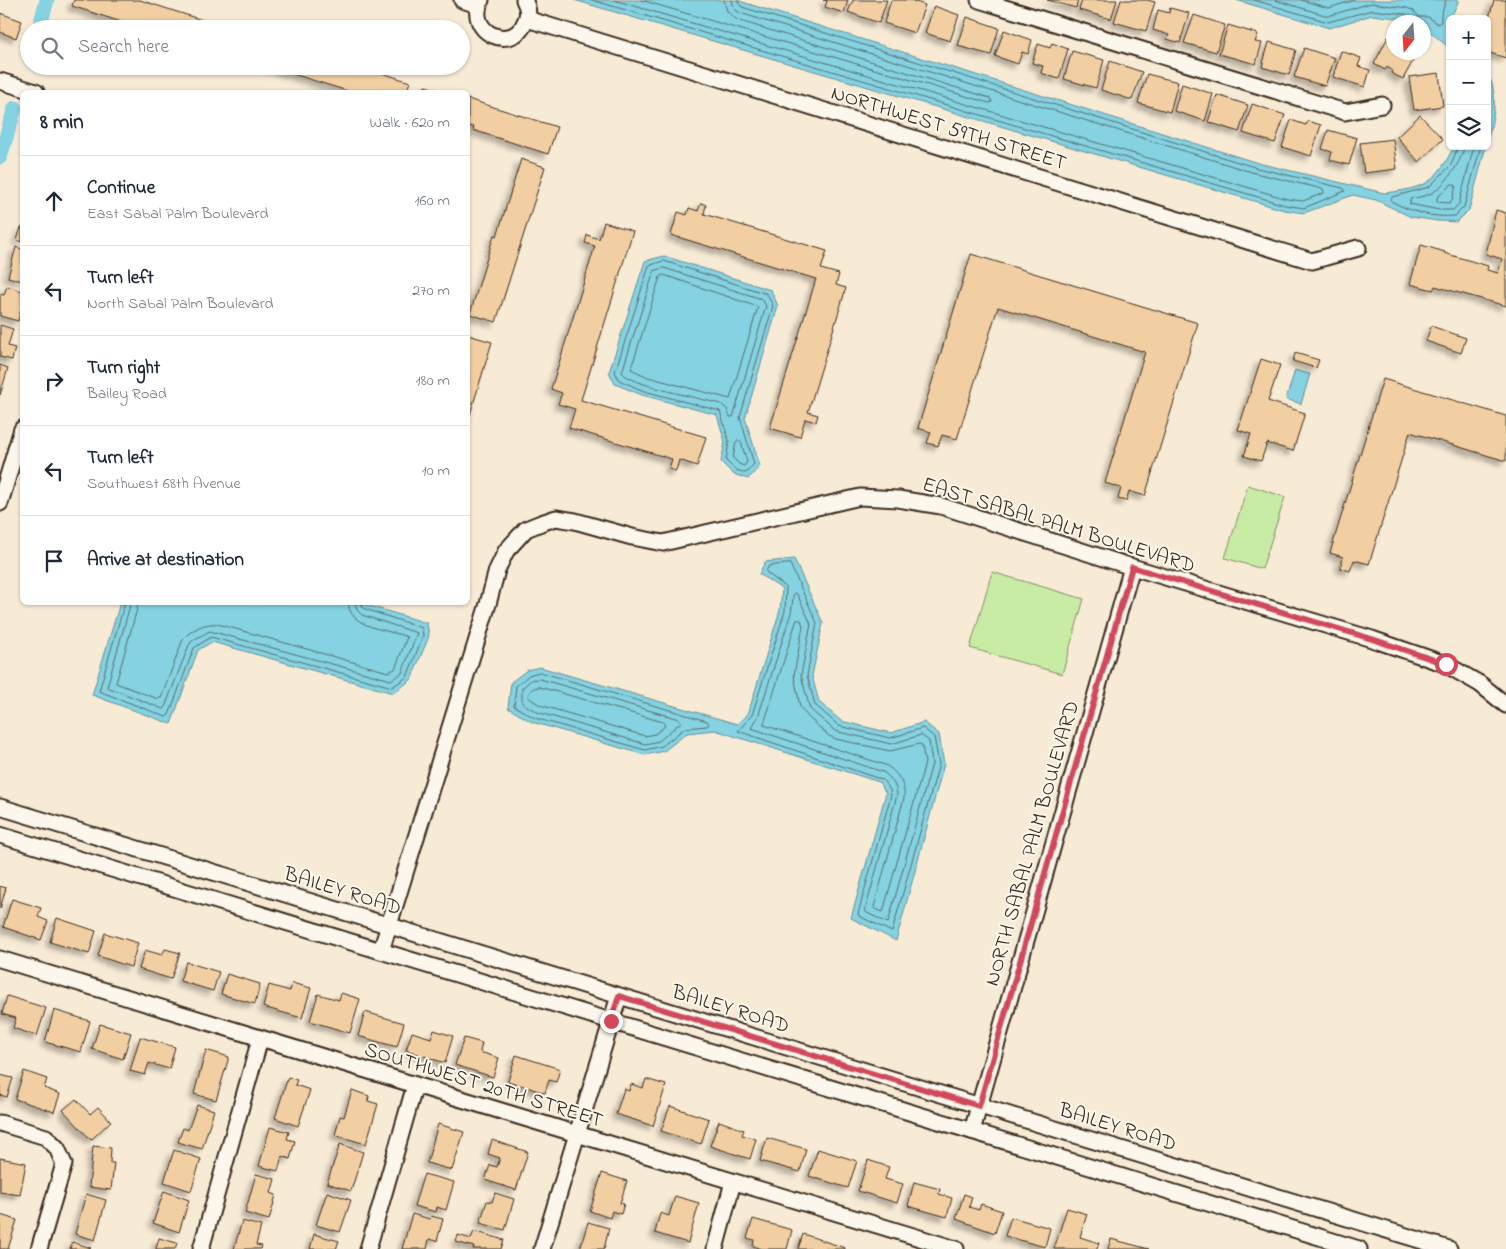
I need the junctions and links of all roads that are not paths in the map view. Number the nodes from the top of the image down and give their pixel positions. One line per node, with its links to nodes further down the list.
1 (462, 0): 4 (street)
2 (524, 0): 5 (street)
3 (979, 0): 8 (street)
4 (480, 2): 5 (street)
5 (527, 19): 9 (street, NORTHWEST 59TH STREET)
6 (0, 81): 7 (street)
7 (29, 90)
8 (1382, 106)
9 (1358, 248)
10 (20, 436): 11 (street)
11 (0, 503)
12 (1132, 567): 13 (street, EAST SABAL PALM BOULEVARD); 16 (street, EAST SABAL PALM BOULEVARD); 23 (street, NORTH SABAL PALM BOULEVARD)
13 (1506, 705)
14 (0, 807): 16 (street, BAILEY ROAD)
15 (0, 835): 17 (street)
16 (389, 926): 17 (street, EAST SABAL PALM BOULEVARD); 19 (street, BAILEY ROAD)
17 (381, 951): 20 (street)
18 (0, 959): 21 (street, SOUTHWEST 20TH STREET)
19 (619, 996): 20 (street); 23 (street, BAILEY ROAD)
20 (611, 1021): 25 (street); 26 (street)
21 (260, 1039): 22 (street, SOUTHWEST 20TH STREET); 30 (street)
22 (414, 1085): 26 (street, SOUTHWEST 20TH STREET); 31 (street)
23 (979, 1106): 25 (street, NORTH SABAL PALM BOULEVARD); 36 (street, BAILEY ROAD)
24 (0, 1123): 29 (street)
25 (972, 1131): 28 (street)
26 (577, 1135): 27 (street, SOUTHWEST 20TH STREET); 32 (street)
27 (733, 1182): 33 (street); 34 (street, SOUTHWEST 20TH STREET)
28 (1340, 1246): 35 (street)
29 (39, 1249)
30 (201, 1249)
31 (368, 1249)
32 (542, 1249)
33 (714, 1249)
34 (956, 1249)
35 (1359, 1249)
36 (1449, 1249)

